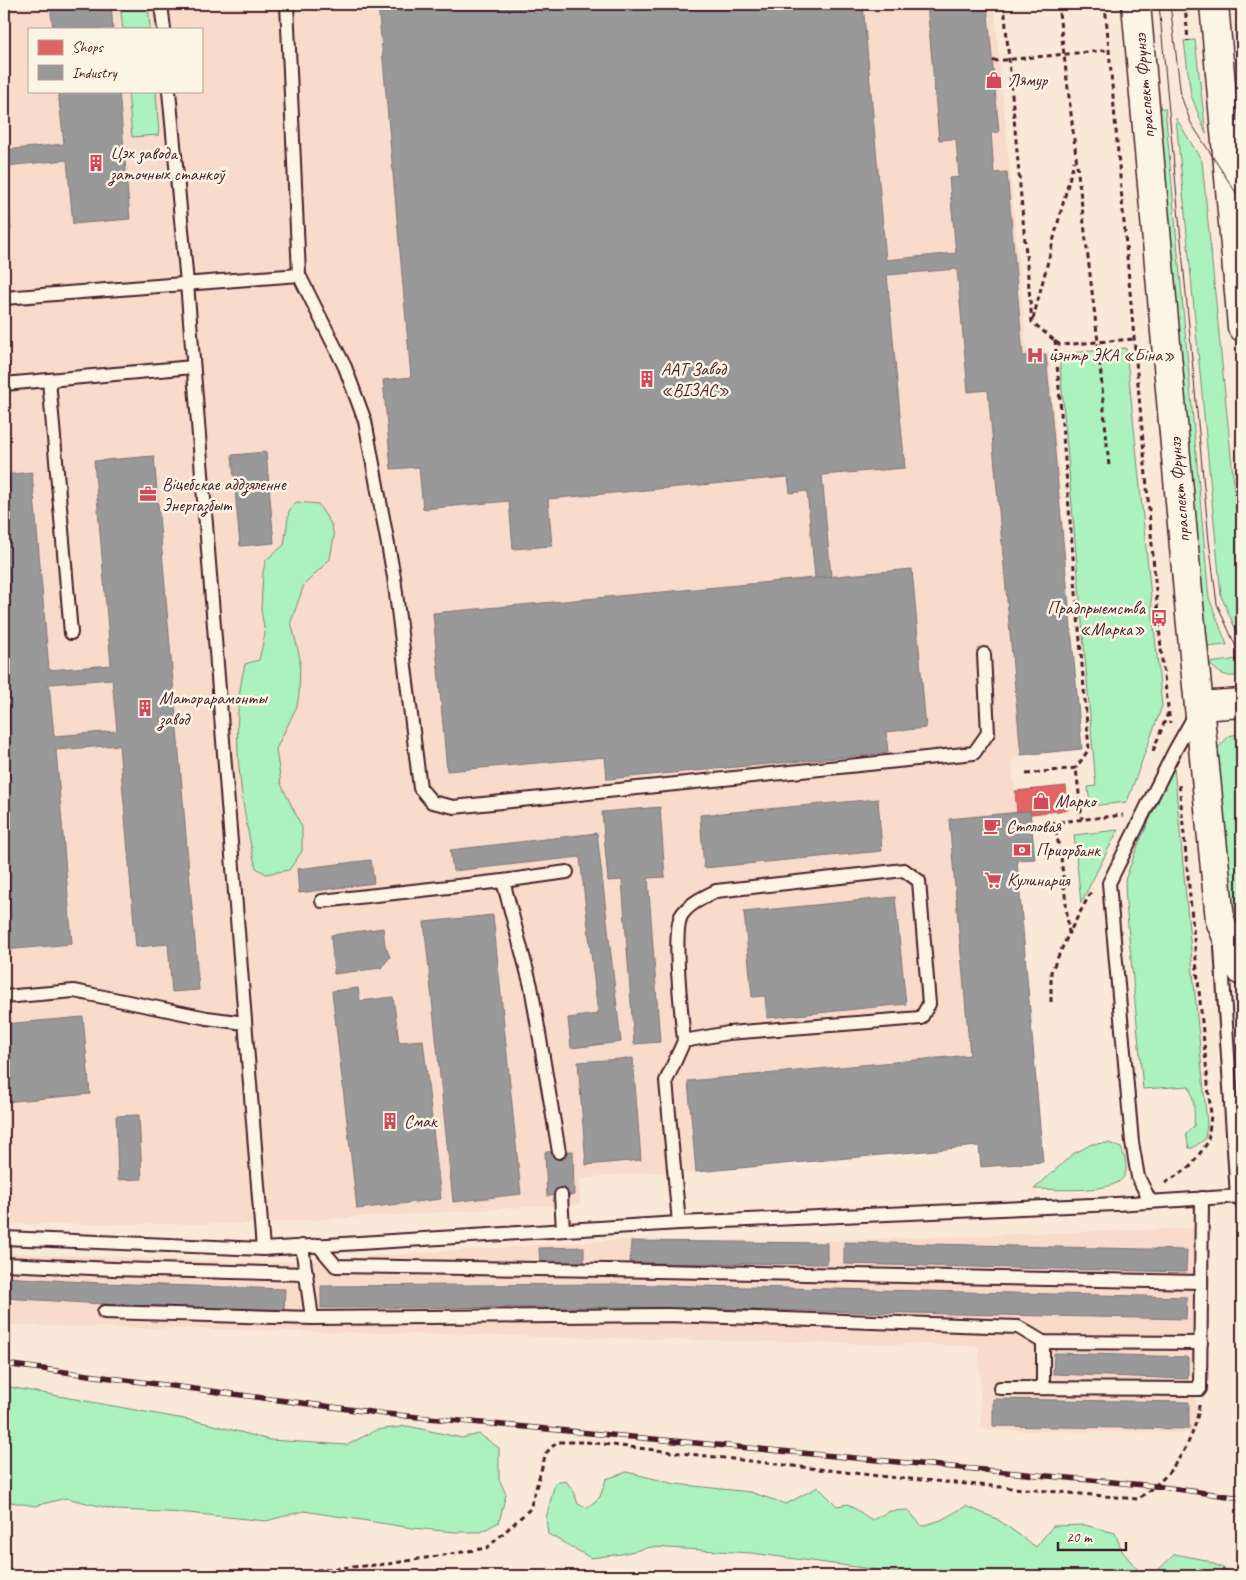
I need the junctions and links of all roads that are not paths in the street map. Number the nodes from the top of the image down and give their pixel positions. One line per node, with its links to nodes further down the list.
1 (161, 4): 5 (lane)
2 (287, 4): 8 (lane)
3 (1214, 4): 7 (main road)
4 (1146, 6): 18 (main road, праспект Фрунзэ)
5 (164, 28)
6 (169, 92): 9 (lane)
7 (1235, 164): 11 (main road)
8 (299, 275): 9 (lane); 16 (lane)
9 (186, 283): 10 (lane); 12 (lane)
10 (4, 298)
11 (1242, 327)
12 (193, 367): 13 (lane); 25 (lane)
13 (49, 380): 14 (lane); 15 (lane)
14 (4, 384)
15 (71, 633)
16 (984, 654)
17 (1242, 703): 18 (main road)
18 (1199, 706): 22 (main road, праспект Фрунзэ); 31 (lane)
19 (567, 872): 20 (lane)
20 (503, 881): 21 (lane); 27 (lane)
21 (322, 900)
22 (1220, 920): 23 (main road, праспект Фрунзэ); 30 (lane)
23 (1241, 966)
24 (4, 997): 25 (lane)
25 (245, 1023): 37 (lane)
26 (684, 1041): 26 (lane); 32 (lane)
27 (559, 1152)
28 (561, 1195): 33 (lane)
29 (1202, 1198): 30 (lane); 31 (lane); 40 (lane)
30 (1240, 1198)
31 (1150, 1201): 32 (lane)
32 (679, 1223): 33 (lane)
33 (563, 1230): 35 (lane)
34 (4, 1238): 37 (lane)
35 (318, 1245): 36 (lane); 40 (lane)
36 (302, 1246): 37 (lane); 39 (lane)
37 (263, 1249)
38 (4, 1264): 39 (lane)
39 (307, 1274): 42 (lane)
40 (1201, 1282): 44 (lane)
41 (104, 1312): 42 (lane)
42 (312, 1318): 43 (lane)
43 (1043, 1342): 44 (lane); 46 (lane)
44 (1200, 1343): 46 (lane)
45 (1000, 1388): 46 (lane)
46 (1043, 1388)

